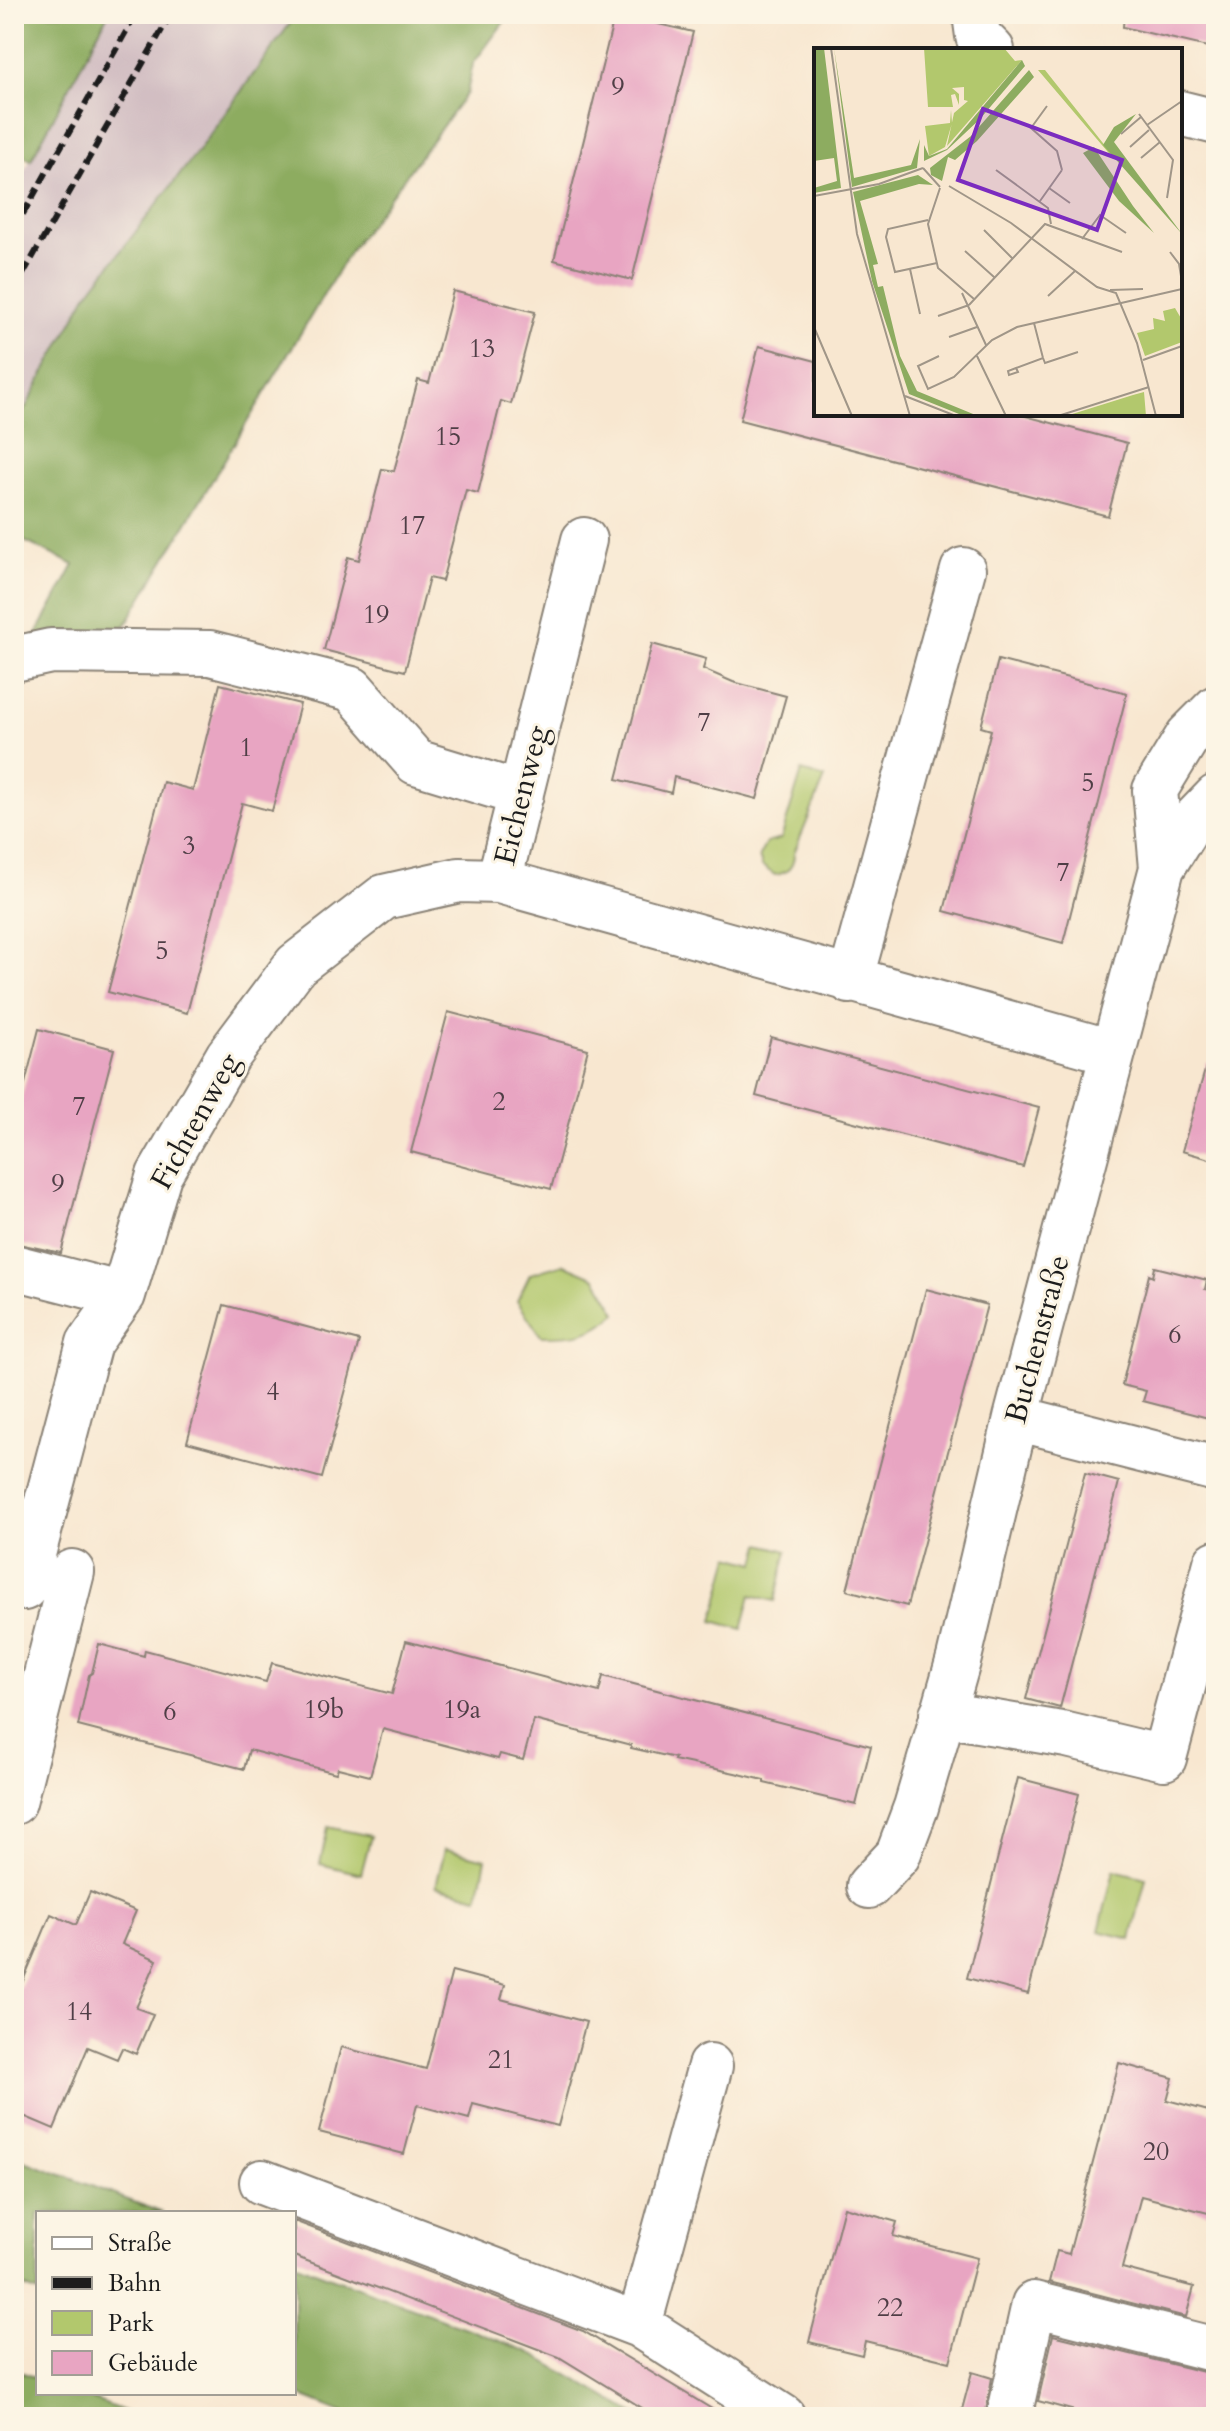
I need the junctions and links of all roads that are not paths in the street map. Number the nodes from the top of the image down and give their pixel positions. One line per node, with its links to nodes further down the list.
1 (975, 14): 2 (street)
2 (990, 48)
3 (1182, 114): 4 (street)
4 (1216, 122)
5 (584, 540): 9 (street, Eichenweg)
6 (963, 570): 13 (street)
7 (14, 659): 9 (street)
8 (1216, 708): 11 (street)
9 (521, 794): 12 (street, Eichenweg)
10 (1216, 797): 11 (street, Buchenstraße)
11 (1162, 868): 14 (street, Buchenstraße)
12 (499, 881): 13 (street, Eichenweg); 16 (street, Fichtenweg)
13 (850, 981): 14 (street, Eichenweg)
14 (1112, 1052): 17 (street, Buchenstraße)
15 (14, 1267): 16 (street)
16 (123, 1295): 21 (street, Fichtenweg)
17 (1016, 1418): 18 (street); 22 (street, Buchenstraße)
18 (1216, 1469)
19 (1216, 1563): 22 (street)
20 (72, 1572): 23 (street)
21 (14, 1585)
22 (942, 1714): 24 (street, Buchenstraße)
23 (14, 1802)
24 (869, 1886)
25 (710, 2066): 27 (street)
26 (262, 2182): 27 (street)
27 (639, 2325): 29 (street)
28 (1216, 2350): 30 (street)
29 (783, 2417)
30 (1009, 2417)

